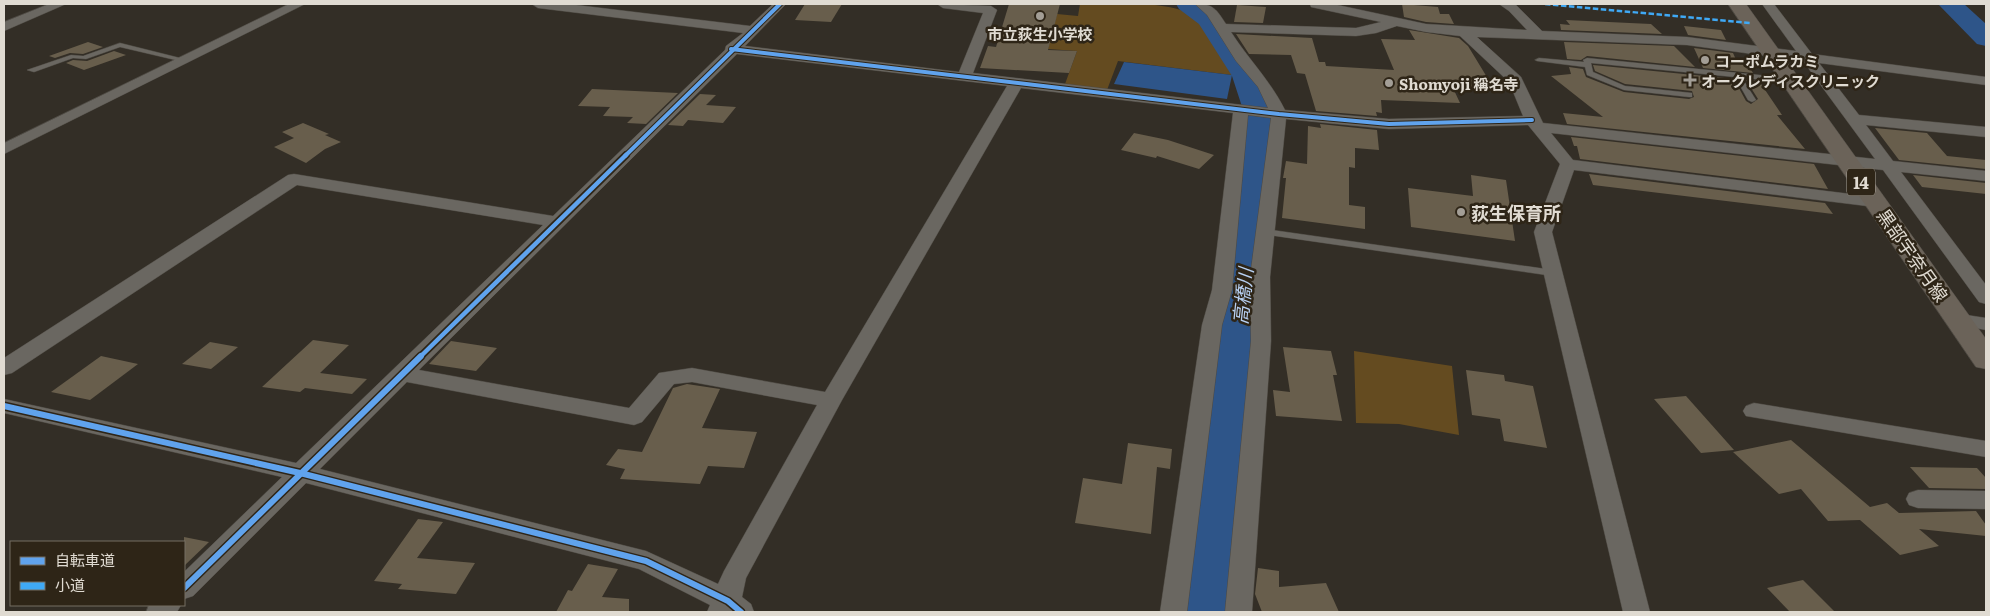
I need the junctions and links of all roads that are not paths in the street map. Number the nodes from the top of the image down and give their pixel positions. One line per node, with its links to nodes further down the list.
1 (60, 4): 12 (street)
2 (299, 4): 20 (street)
3 (538, 4): 14 (street)
4 (780, 4): 14 (street)
5 (943, 4): 25 (street)
6 (1201, 4): 13 (street)
7 (1316, 4): 11 (street)
8 (1506, 4): 16 (street)
9 (1737, 4): 18 (main road, 黒部宇奈月線 / 14)
10 (1768, 4): 19 (street)
11 (1394, 22): 13 (street); 15 (street)
12 (4, 27)
13 (1223, 28): 32 (street)
14 (751, 30): 17 (street)
15 (1464, 32): 16 (street); 34 (street)
16 (1538, 35): 18 (street)
17 (731, 49): 25 (street); 42 (street)
18 (1769, 51): 19 (street); 26 (main road, 黒部宇奈月線 / 14)
19 (1807, 56): 27 (street); 33 (street)
20 (184, 60): 23 (lane); 36 (street)
21 (1539, 60): 22 (lane)
22 (1588, 65): 24 (lane); 29 (lane)
23 (31, 70)
24 (1737, 75): 26 (lane); 30 (lane)
25 (964, 77): 28 (street)
26 (1789, 80): 37 (main road, 黒部宇奈月線 / 14)
27 (1986, 81)
28 (1016, 84): 31 (street); 51 (street)
29 (1689, 95)
30 (1752, 100)
31 (1241, 109): 32 (street); 60 (street)
32 (1279, 114): 34 (street); 43 (street)
33 (1854, 118): 35 (street); 39 (street)
34 (1535, 123): 37 (street); 38 (street)
35 (1986, 132)
36 (4, 149)
37 (1846, 160): 39 (street); 41 (main road, 黒部宇奈月線 / 14)
38 (1568, 164): 41 (street); 44 (street)
39 (1889, 165): 40 (street); 45 (street)
40 (1986, 176)
41 (1875, 202): 46 (main road, 黒部宇奈月線 / 14)
42 (556, 222): 49 (street); 50 (street)
43 (1265, 232): 44 (lane); 61 (street)
44 (1553, 273): 62 (street)
45 (1986, 298)
46 (1960, 320): 47 (street); 48 (main road, 黒部宇奈月線 / 14)
47 (1986, 324)
48 (1986, 360)
49 (4, 368)
50 (400, 374): 51 (street); 55 (street)
51 (831, 400): 59 (street)
52 (4, 406): 55 (street)
53 (1754, 411): 54 (street)
54 (1986, 448)
55 (300, 473): 58 (street); 59 (street)
56 (1918, 499): 57 (street)
57 (1986, 500)
58 (185, 587)
59 (730, 608)
60 (1174, 612)
61 (1238, 612)
62 (1636, 612)

